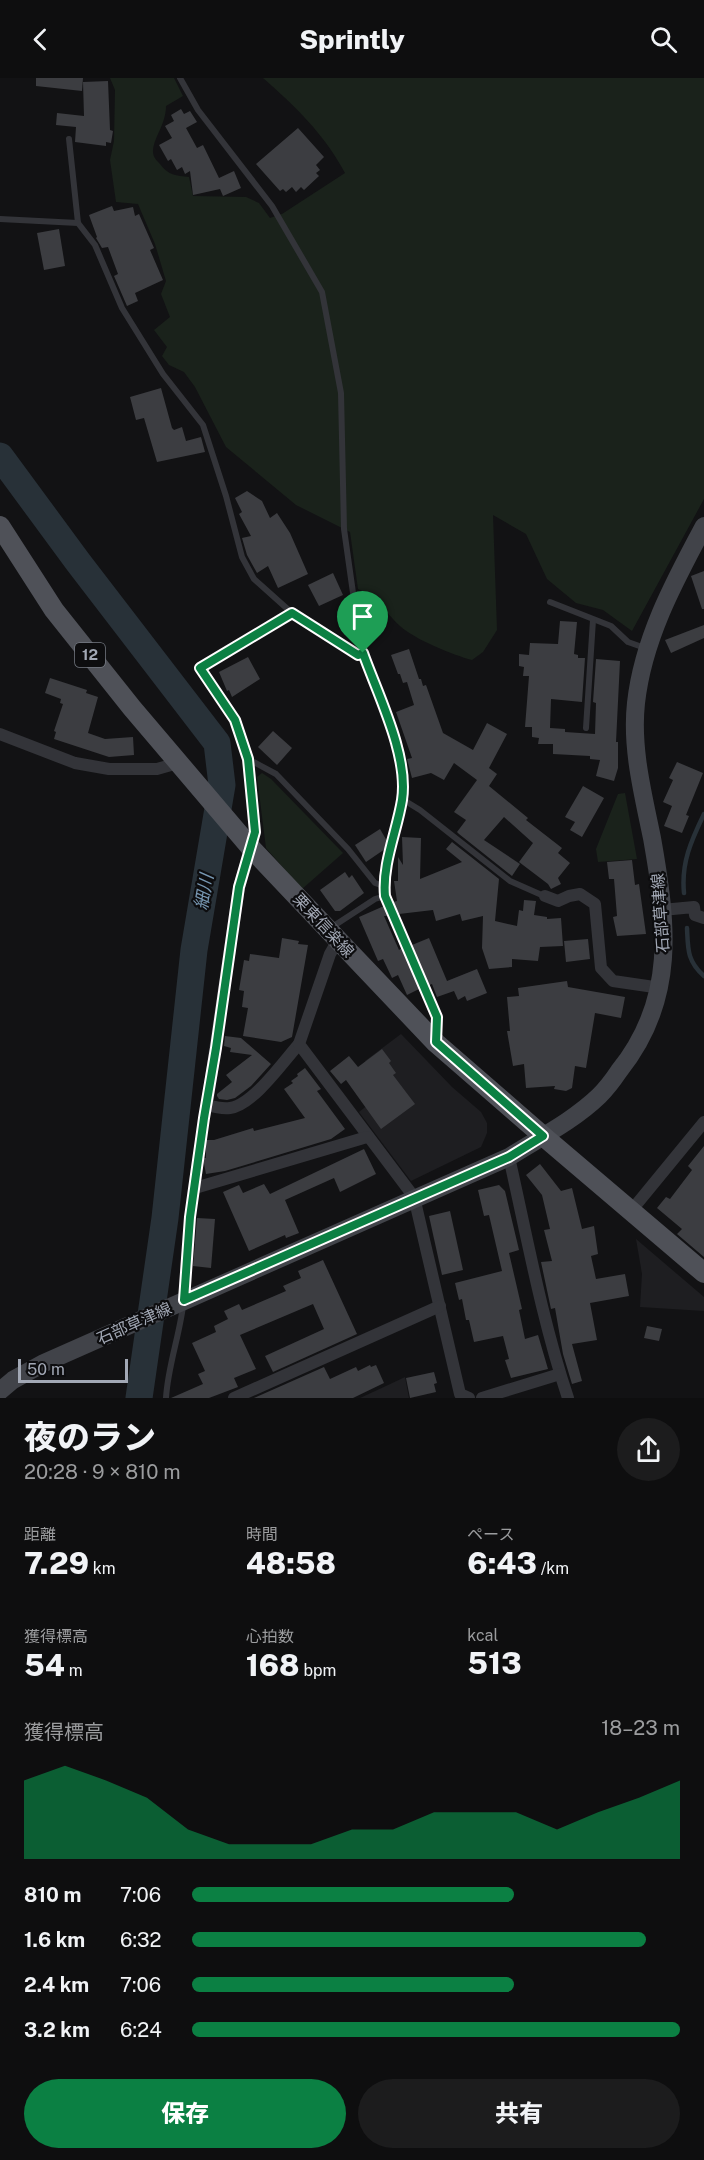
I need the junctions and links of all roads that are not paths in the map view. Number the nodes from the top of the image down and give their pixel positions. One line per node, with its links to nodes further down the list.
1 (180, 78): 11 (lane)
2 (69, 139): 4 (lane)
3 (0, 219): 4 (lane)
4 (78, 223): 8 (lane)
5 (0, 526): 15 (main road, 栗東信楽線 / 12)
6 (704, 526): 10 (main road, 石部草津線)
7 (550, 602): 9 (lane)
8 (292, 613): 11 (lane); 14 (lane)
9 (593, 620): 10 (lane); 12 (lane)
10 (648, 649): 21 (main road, 石部草津線)
11 (363, 653): 16 (lane)
12 (586, 728)
13 (0, 734): 15 (street)
14 (248, 759): 17 (lane); 18 (lane)
15 (184, 770): 17 (main road, 栗東信楽線 / 12)
16 (402, 799): 18 (lane); 20 (lane)
17 (247, 842): 23 (main road, 栗東信楽線 / 12); 27 (street)
18 (384, 886): 19 (lane)
19 (385, 896): 23 (lane); 25 (lane)
20 (545, 897): 24 (street)
21 (662, 910): 22 (street); 24 (main road, 石部草津線)
22 (704, 918)
23 (333, 935): 25 (main road, 栗東信楽線 / 12); 26 (street)
24 (660, 988): 29 (main road, 石部草津線)
25 (436, 1042): 29 (main road, 栗東信楽線 / 12)
26 (299, 1044): 27 (street); 30 (street)
27 (207, 1105): 32 (lane)
28 (704, 1122): 34 (street)
29 (543, 1136): 31 (main road, 石部草津線); 34 (main road, 栗東信楽線 / 12)
30 (367, 1137): 32 (street); 33 (street)
31 (509, 1157): 33 (main road, 石部草津線); 38 (street)
32 (195, 1188): 36 (lane)
33 (414, 1197): 36 (main road, 石部草津線); 37 (street)
34 (631, 1211): 35 (main road, 栗東信楽線 / 12)
35 (704, 1273)
36 (181, 1302): 39 (main road, 石部草津線); 40 (lane)
37 (440, 1306): 41 (street); 42 (street)
38 (560, 1374): 43 (street); 44 (street)
39 (0, 1391)
40 (166, 1398)
41 (234, 1398)
42 (469, 1398)
43 (482, 1398)
44 (568, 1398)

